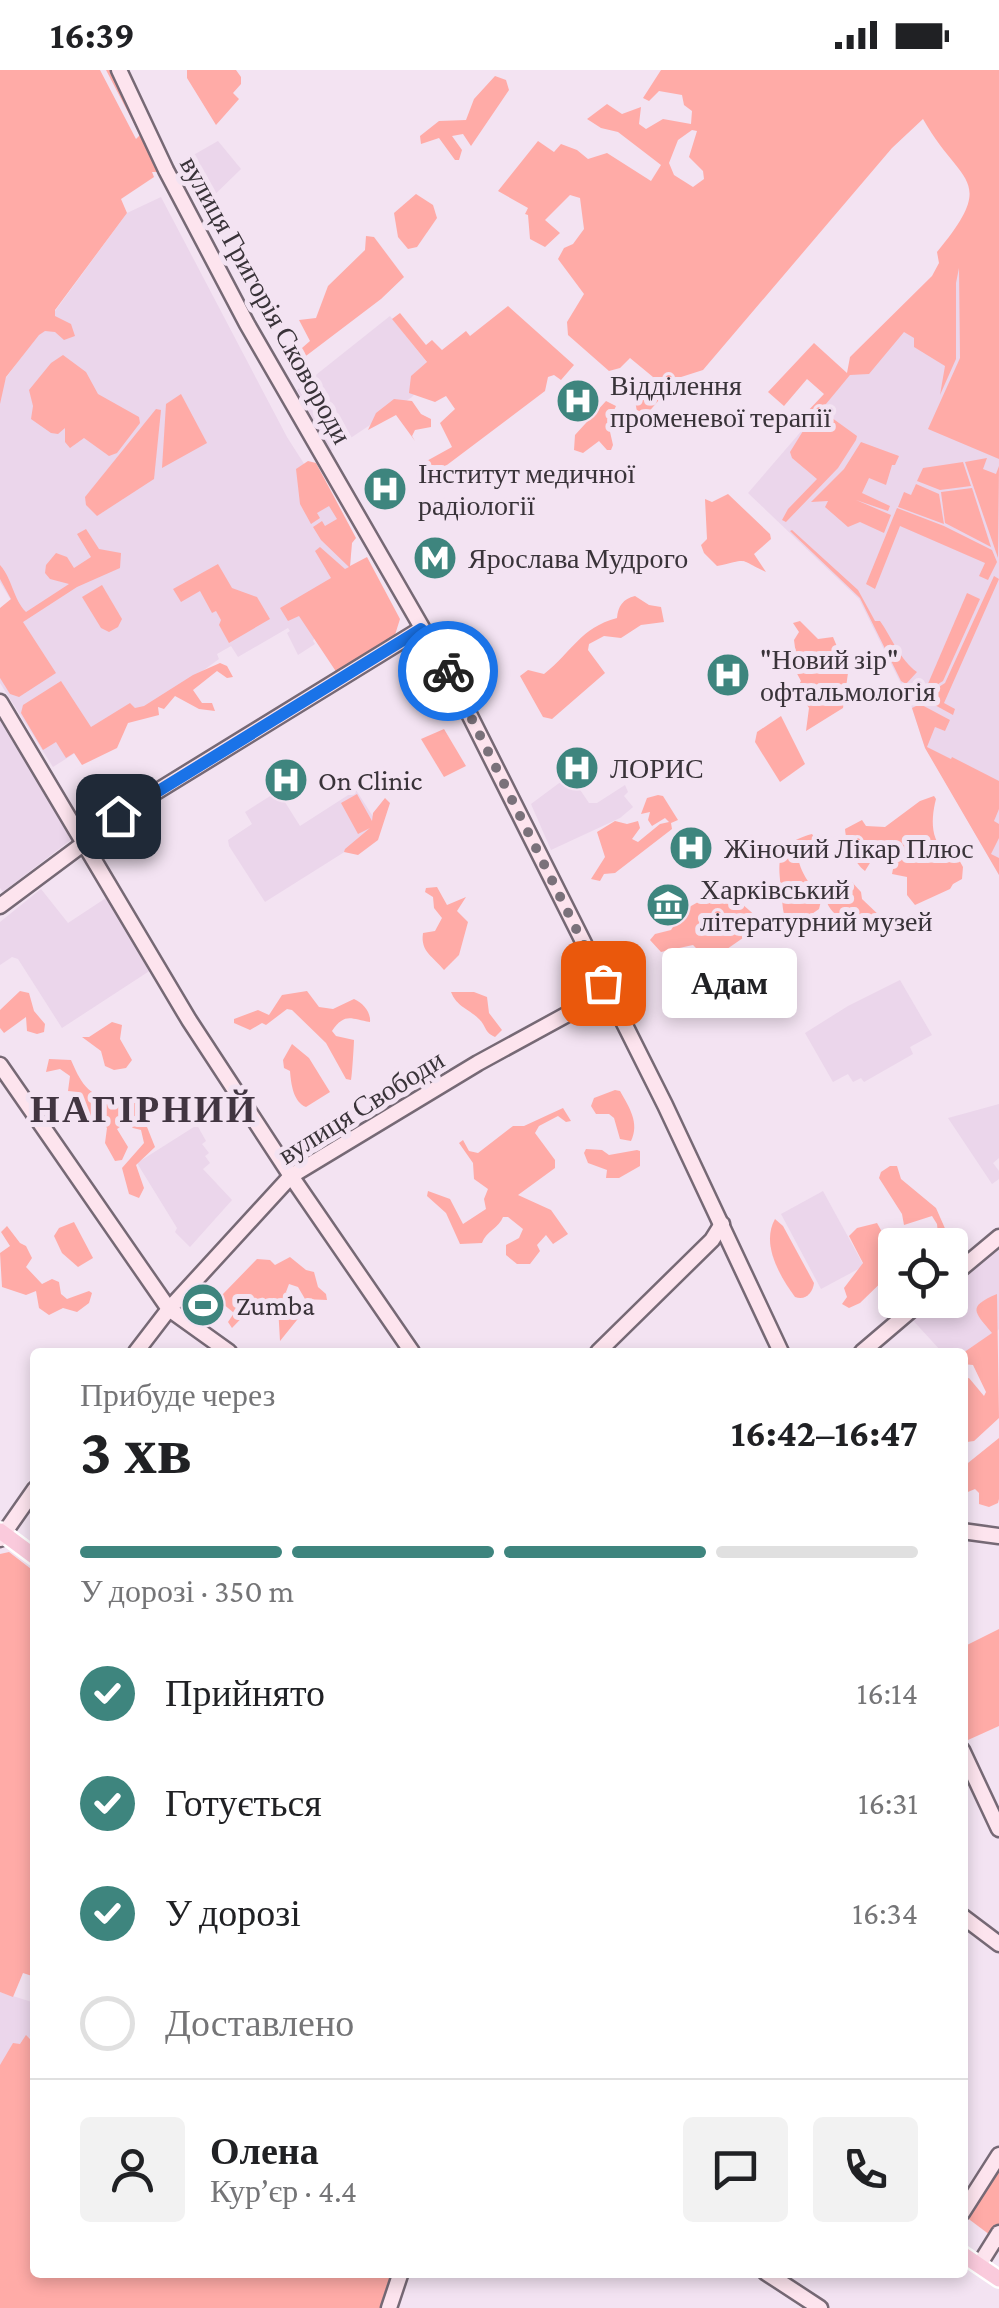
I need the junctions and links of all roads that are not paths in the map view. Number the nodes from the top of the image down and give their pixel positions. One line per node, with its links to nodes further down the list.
1 (118, 70): 2 (street, вулиця Григорія Сковороди)
2 (408, 606): 3 (street, вулиця Григорія Сковороди); 4 (street)
3 (421, 629): 4 (street); 5 (street, вулиця Григорія Сковороди)
4 (395, 644): 5 (street); 7 (street)
5 (437, 653): 9 (street, вулиця Григорія Сковороди)
6 (0, 702): 7 (street)
7 (84, 840): 8 (street); 11 (street)
8 (0, 906)
9 (608, 992): 11 (street, вулиця Свободи); 12 (street, вулиця Григорія Сковороди)
10 (0, 1065): 15 (street)
11 (291, 1176): 15 (street, вулиця Свободи); 19 (street)
12 (722, 1224): 20 (street); 21 (street, вулиця Григорія Сковороди)
13 (999, 1236): 14 (street)
14 (968, 1263)
15 (169, 1309): 17 (street, вулиця Свободи); 18 (street)
16 (902, 1318): 22 (street)
17 (139, 1348)
18 (223, 1348)
19 (409, 1348)
20 (602, 1348)
21 (779, 1348)
22 (867, 1348)
23 (30, 1496): 25 (street)
24 (968, 1531): 26 (street)
25 (1, 1535): 27 (main road)
26 (999, 1536)
27 (30, 1555)
28 (968, 1763): 29 (street)
29 (999, 1829)
30 (968, 1921): 31 (street)
31 (999, 1944)
32 (999, 2155): 33 (street)
33 (968, 2204)
34 (999, 2233): 36 (street)
35 (968, 2258): 36 (main road)
36 (978, 2265): 39 (main road)
37 (399, 2278): 40 (street)
38 (774, 2278): 41 (street)
39 (999, 2279)
40 (390, 2308)
41 (820, 2308)

